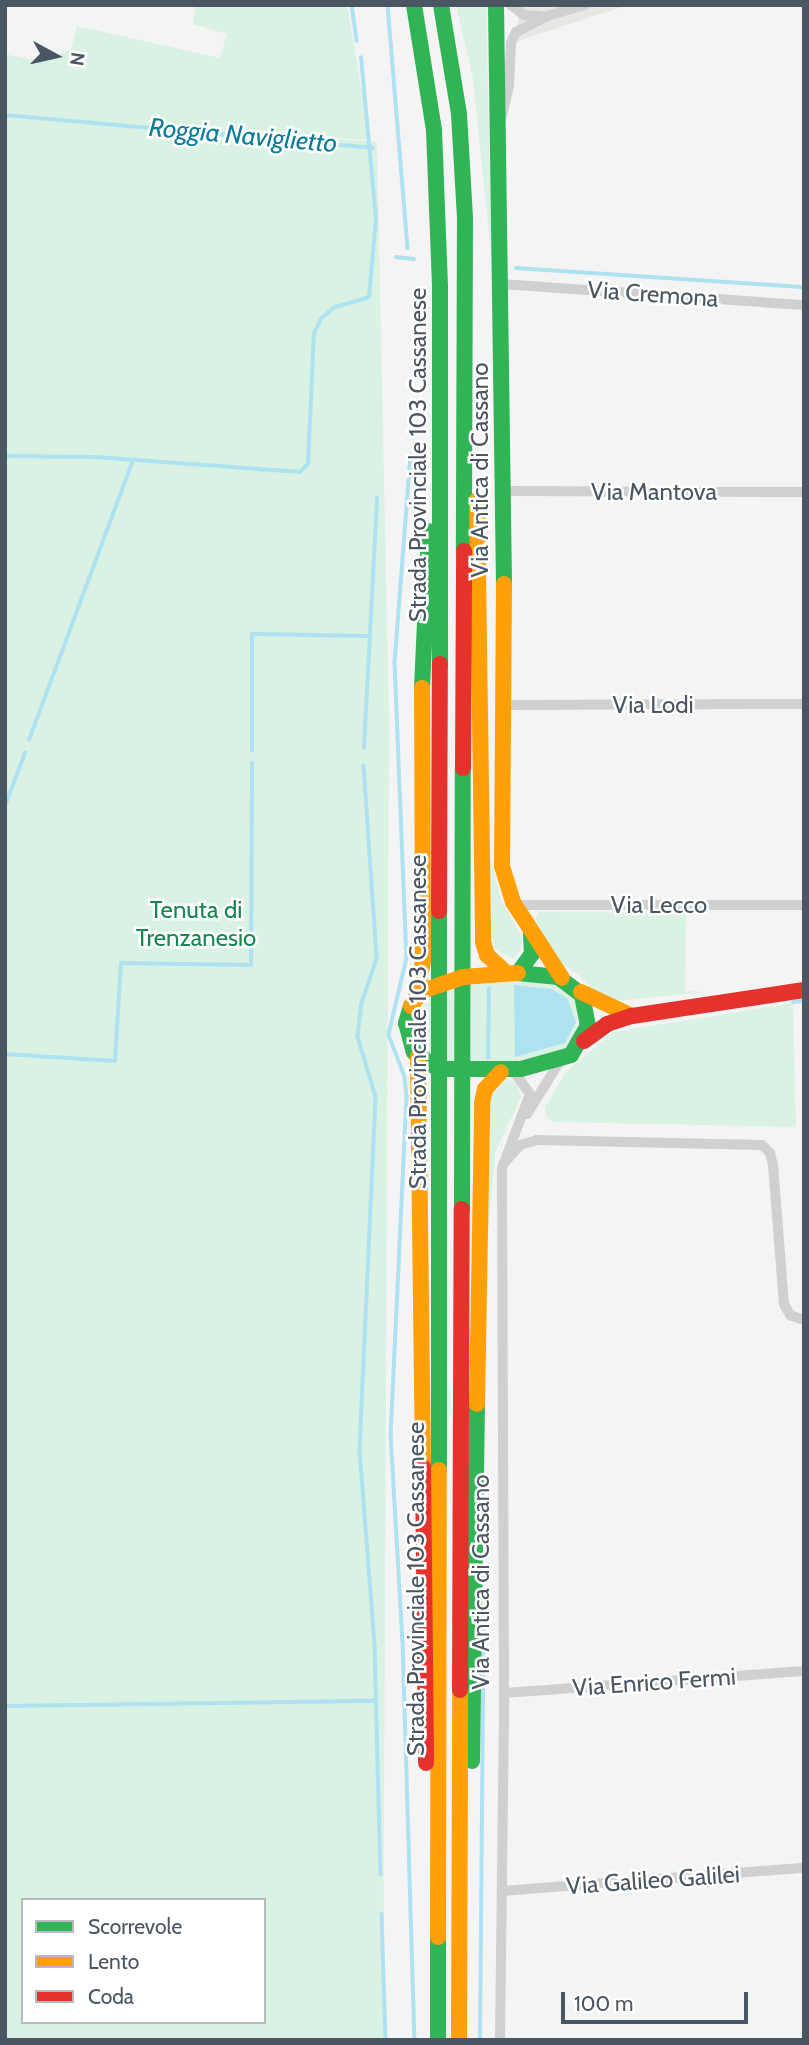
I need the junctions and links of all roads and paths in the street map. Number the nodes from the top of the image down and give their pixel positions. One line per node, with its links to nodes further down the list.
1 (414, 5): 9 (main road, Strada Provinciale 103 Cassanese)
2 (441, 5): 10 (main road, Strada Provinciale 103 Cassanese)
3 (496, 5): 7 (main road, Via Antica di Cassano)
4 (512, 5): 6 (street)
5 (586, 5): 6 (street)
6 (551, 15): 7 (street)
7 (500, 123): 8 (main road, Via Antica di Cassano)
8 (502, 284): 11 (street, Via Cremona); 12 (main road, Via Antica di Cassano)
9 (440, 286): 23 (main road); 38 (main road, Strada Provinciale 103 Cassanese)
10 (465, 293): 19 (main road); 37 (main road, Strada Provinciale 103 Cassanese)
11 (804, 304)
12 (504, 491): 13 (street, Via Mantova); 15 (main road, Via Antica di Cassano)
13 (804, 492)
14 (804, 704): 15 (street, Via Lodi)
15 (503, 705): 16 (main road, Via Antica di Cassano)
16 (515, 905): 17 (street, Via Lecco); 18 (main road, Via Antica di Cassano)
17 (804, 905)
18 (530, 928): 19 (main road); 20 (main road, Via Antica di Cassano)
19 (512, 973): 20 (main road); 23 (main road)
20 (562, 978): 21 (main road)
21 (578, 990): 24 (main road); 25 (main road)
22 (804, 990): 24 (main road)
23 (416, 997): 26 (main road)
24 (632, 1016): 25 (main road)
25 (582, 1042): 27 (main road)
26 (418, 1057): 28 (main road); 38 (main road)
27 (560, 1061): 28 (main road); 29 (street, Via Antica di Cassano)
28 (507, 1071): 29 (street, Via Antica di Cassano); 37 (main road)
29 (518, 1125): 30 (street); 31 (street, Via Antica di Cassano)
30 (537, 1140): 31 (street); 32 (street)
31 (502, 1168): 34 (street, Via Antica di Cassano)
32 (804, 1320)
33 (804, 1671): 34 (street, Via Enrico Fermi)
34 (504, 1693): 36 (street, Via Antica di Cassano)
35 (804, 1868): 36 (street, Via Galileo Galilei)
36 (502, 1891): 39 (street, Via Antica di Cassano)
37 (459, 2039)
38 (437, 2040)
39 (500, 2040)

